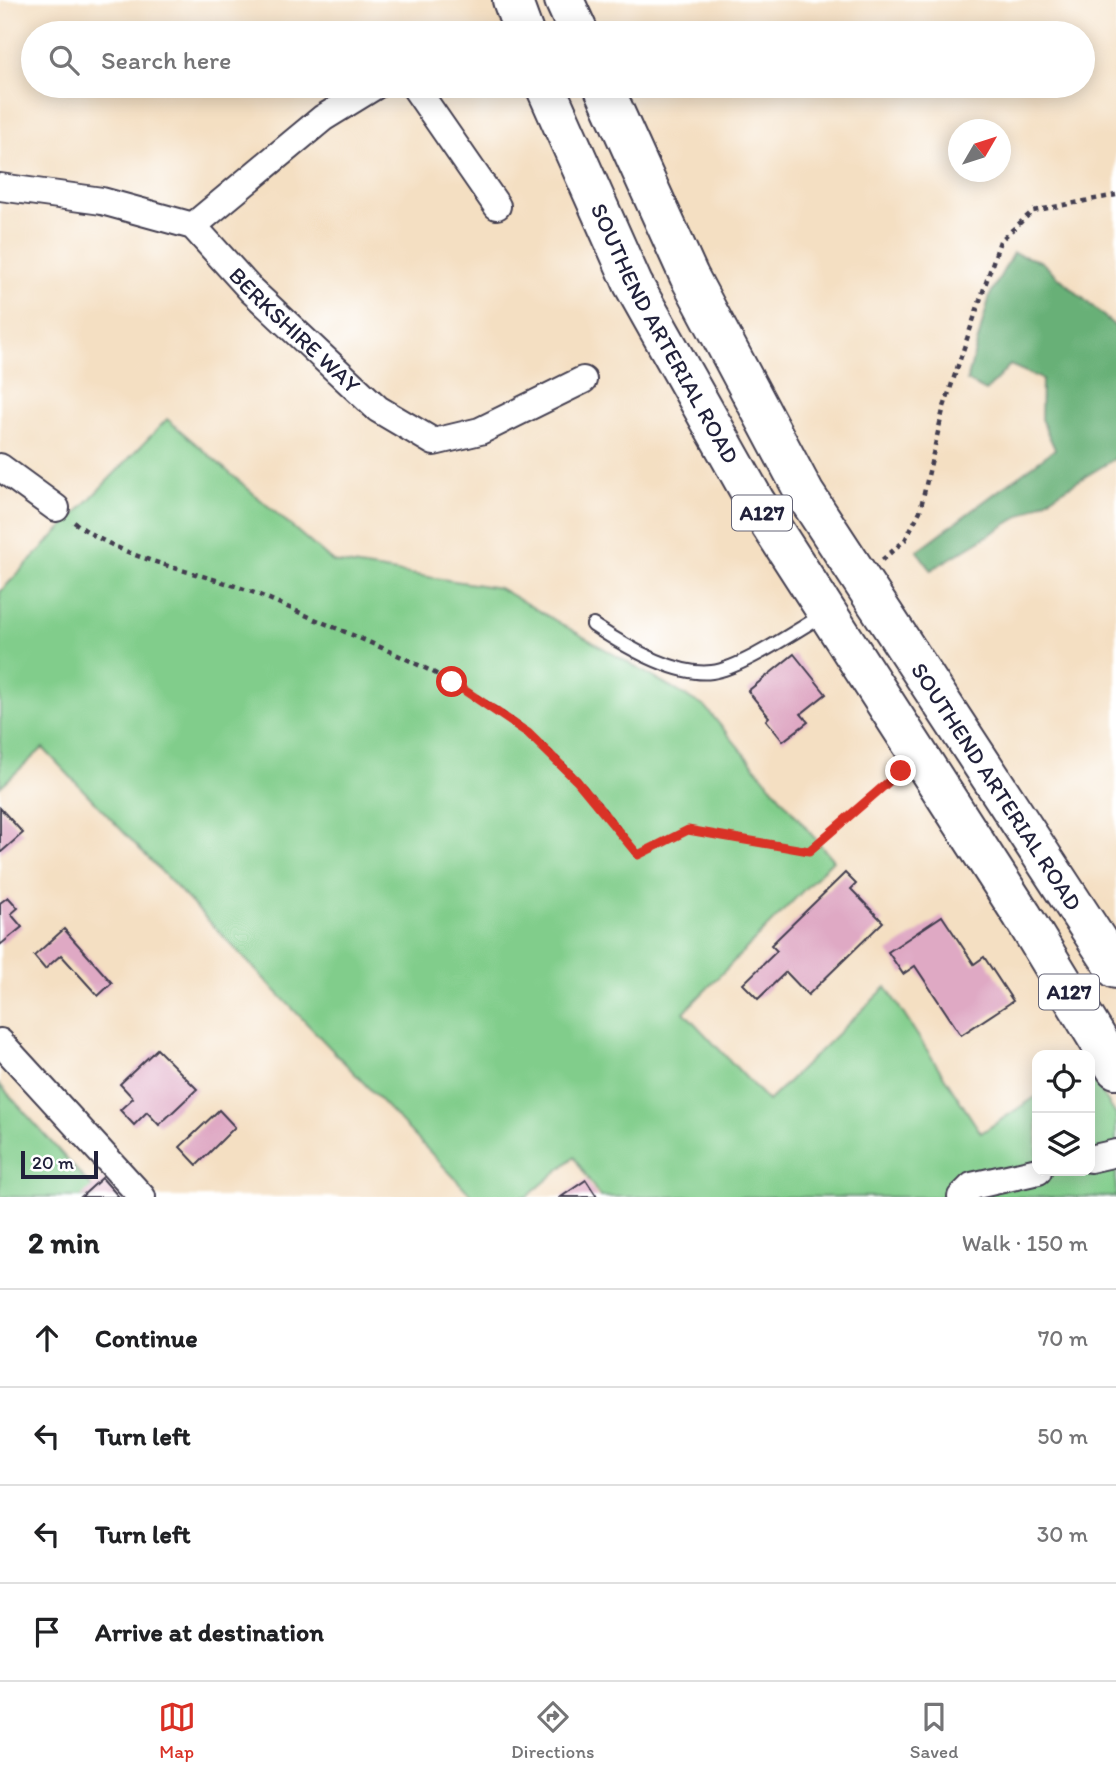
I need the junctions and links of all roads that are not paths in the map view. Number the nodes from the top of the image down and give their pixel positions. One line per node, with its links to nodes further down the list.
1 (512, 0): 3 (highway)
2 (564, 0): 4 (highway)
3 (520, 21)
4 (574, 21)
5 (356, 98): 11 (street)
6 (422, 98): 10 (street)
7 (550, 98): 15 (highway, SOUTHEND ARTERIAL ROAD / A127)
8 (608, 98): 17 (highway, SOUTHEND ARTERIAL ROAD / A127)
9 (0, 187): 11 (street)
10 (497, 206)
11 (193, 226): 12 (street, BERKSHIRE WAY)
12 (583, 380)
13 (0, 467): 14 (street)
14 (55, 508)
15 (826, 613): 16 (lane); 19 (highway, SOUTHEND ARTERIAL ROAD / A127)
16 (593, 625)
17 (1116, 969)
18 (0, 1042): 23 (street)
19 (1116, 1069)
20 (1116, 1153): 21 (street)
21 (1095, 1158)
22 (1032, 1172): 24 (street)
23 (142, 1197)
24 (961, 1197)

